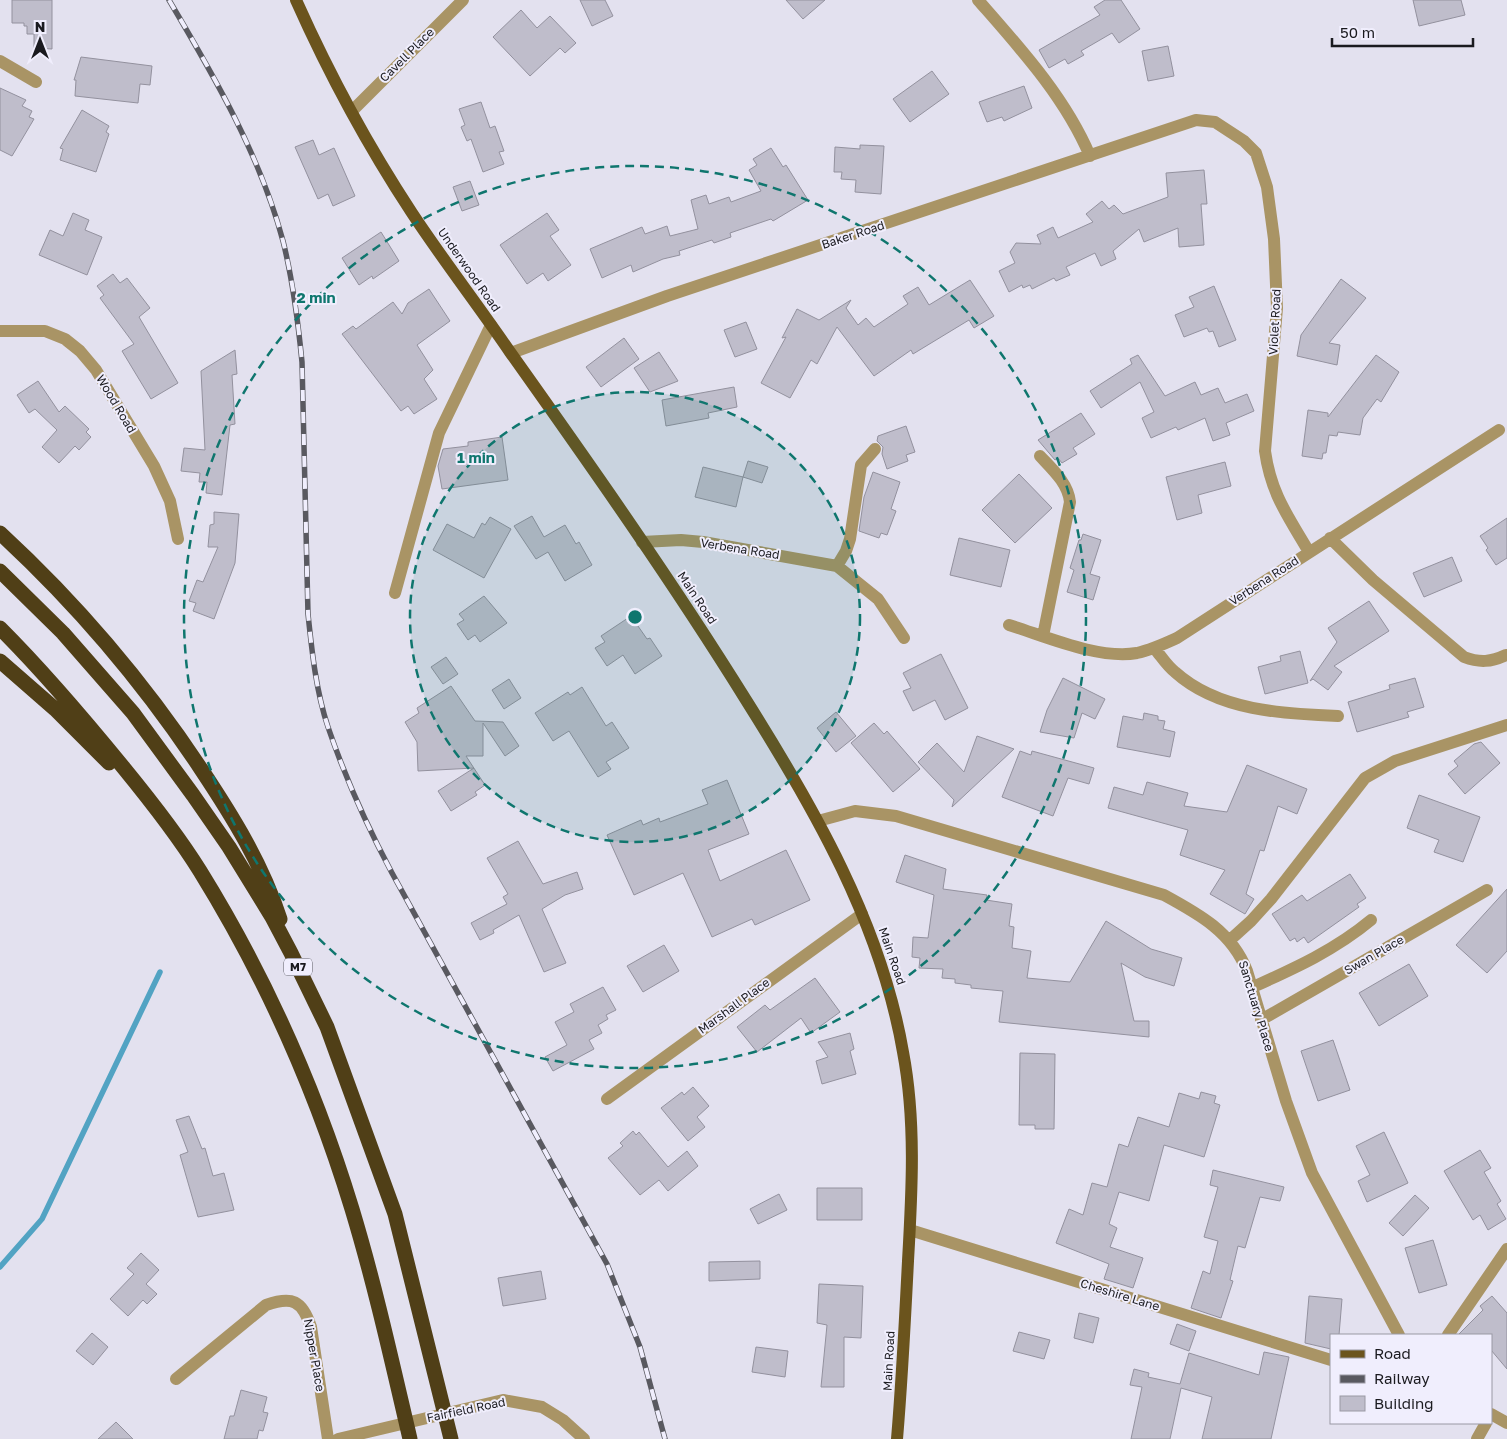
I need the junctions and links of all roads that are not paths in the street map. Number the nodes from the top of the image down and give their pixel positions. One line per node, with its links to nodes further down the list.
1 (296, 0): 6 (main road, Underwood Road)
2 (463, 0): 6 (street, Cavell Place)
3 (978, 0): 8 (street)
4 (0, 61): 5 (street)
5 (36, 82)
6 (352, 111): 9 (main road, Underwood Road)
7 (1196, 120): 8 (street, Baker Road); 19 (street, Violet Road)
8 (1090, 156): 11 (street, Baker Road)
9 (491, 325): 11 (main road, Underwood Road); 22 (street)
10 (0, 331): 17 (street, Wood Road)
11 (511, 353): 18 (main road, Underwood Road)
12 (1499, 430): 16 (street, Verbena Road)
13 (875, 449): 20 (street)
14 (1040, 456): 25 (street)
15 (0, 533): 38 (highway)
16 (1330, 538): 19 (street, Verbena Road); 28 (street)
17 (178, 539)
18 (642, 542): 20 (street, Verbena Road); 33 (main road, Main Road)
19 (1310, 552): 27 (street, Verbena Road)
20 (837, 566): 26 (street)
21 (0, 571): 38 (highway, M7)
22 (395, 593)
23 (1009, 625): 25 (street, Verbena Road)
24 (0, 628): 32 (highway)
25 (1043, 636): 27 (street, Verbena Road)
26 (904, 638)
27 (1155, 648): 30 (street)
28 (1506, 655)
29 (0, 660): 32 (highway)
30 (1338, 716)
31 (1507, 726): 37 (street)
32 (163, 816): 53 (highway)
33 (818, 822): 35 (main road, Main Road); 37 (street, Sanctuary Place)
34 (1487, 890): 40 (street, Swan Place)
35 (862, 914): 41 (street, Marshall Place); 42 (main road, Main Road)
36 (1371, 920): 39 (street)
37 (1230, 940): 39 (street, Sanctuary Place)
38 (291, 953): 54 (highway, M7)
39 (1253, 987): 40 (street, Sanctuary Place)
40 (1261, 1020): 44 (street, Sanctuary Place)
41 (606, 1099)
42 (910, 1230): 46 (street, Cheshire Lane); 56 (main road, Main Road)
43 (1507, 1249): 45 (street)
44 (1398, 1334)
45 (1449, 1334)
46 (1330, 1360)
47 (176, 1379): 51 (street, Nipper Place)
48 (1492, 1415): 49 (street)
49 (1507, 1423)
50 (1485, 1424): 57 (street)
51 (328, 1439)
52 (338, 1439): 55 (street, Fairfield Road)
53 (410, 1439)
54 (451, 1439)
55 (584, 1439)
56 (897, 1439)
57 (1477, 1439)

